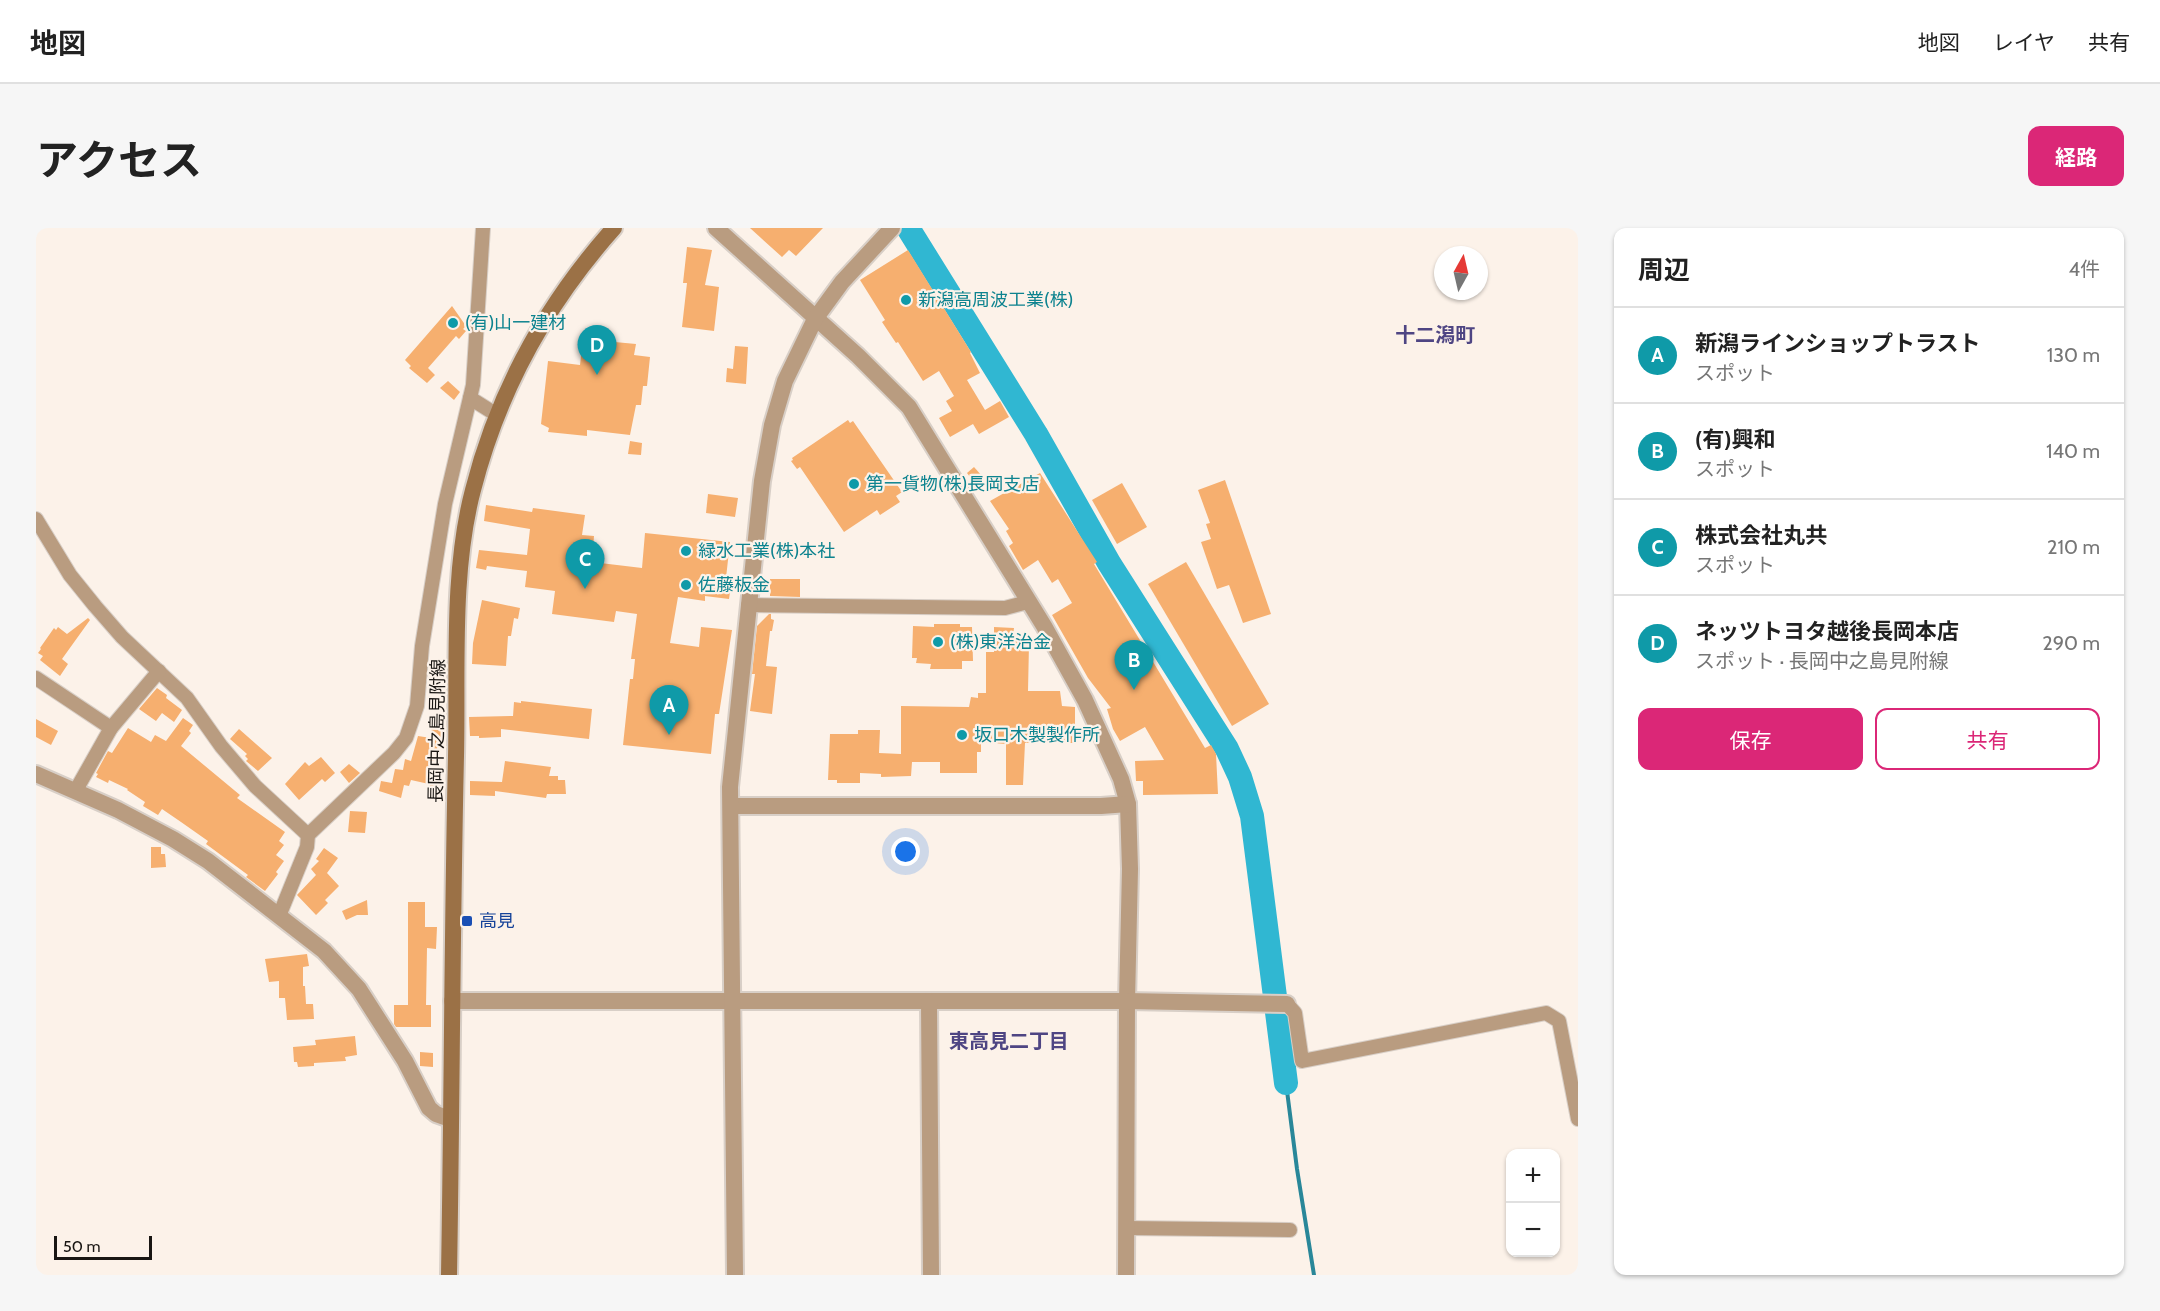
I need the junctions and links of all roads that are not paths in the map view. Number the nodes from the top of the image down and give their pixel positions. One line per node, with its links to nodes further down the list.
1 (483, 228): 6 (street)
2 (614, 228): 7 (main road, 長岡中之島見附線)
3 (716, 228): 5 (street)
4 (892, 228): 5 (street)
5 (815, 319): 9 (street); 10 (street)
6 (470, 398): 7 (street); 18 (street)
7 (497, 415): 20 (main road, 長岡中之島見附線)
8 (36, 519): 11 (street)
9 (1028, 602): 10 (street); 16 (street)
10 (748, 605): 17 (street)
11 (159, 670): 13 (street); 18 (street)
12 (36, 678): 13 (street)
13 (111, 728): 15 (street)
14 (36, 774): 15 (street)
15 (76, 790): 19 (street)
16 (1128, 804): 17 (street); 21 (street)
17 (731, 806): 22 (street)
18 (308, 835): 19 (street)
19 (279, 916): 25 (street)
20 (452, 1001): 22 (street); 25 (main road, 長岡中之島見附線)
21 (1127, 1001): 23 (street); 24 (street); 27 (street)
22 (732, 1002): 23 (street); 30 (street)
23 (929, 1002): 31 (street)
24 (1287, 1004): 26 (street)
25 (450, 1119): 29 (main road, 長岡中之島見附線)
26 (1578, 1119)
27 (1126, 1228): 28 (street); 32 (street)
28 (1290, 1230)
29 (449, 1275)
30 (735, 1275)
31 (931, 1275)
32 (1126, 1275)

